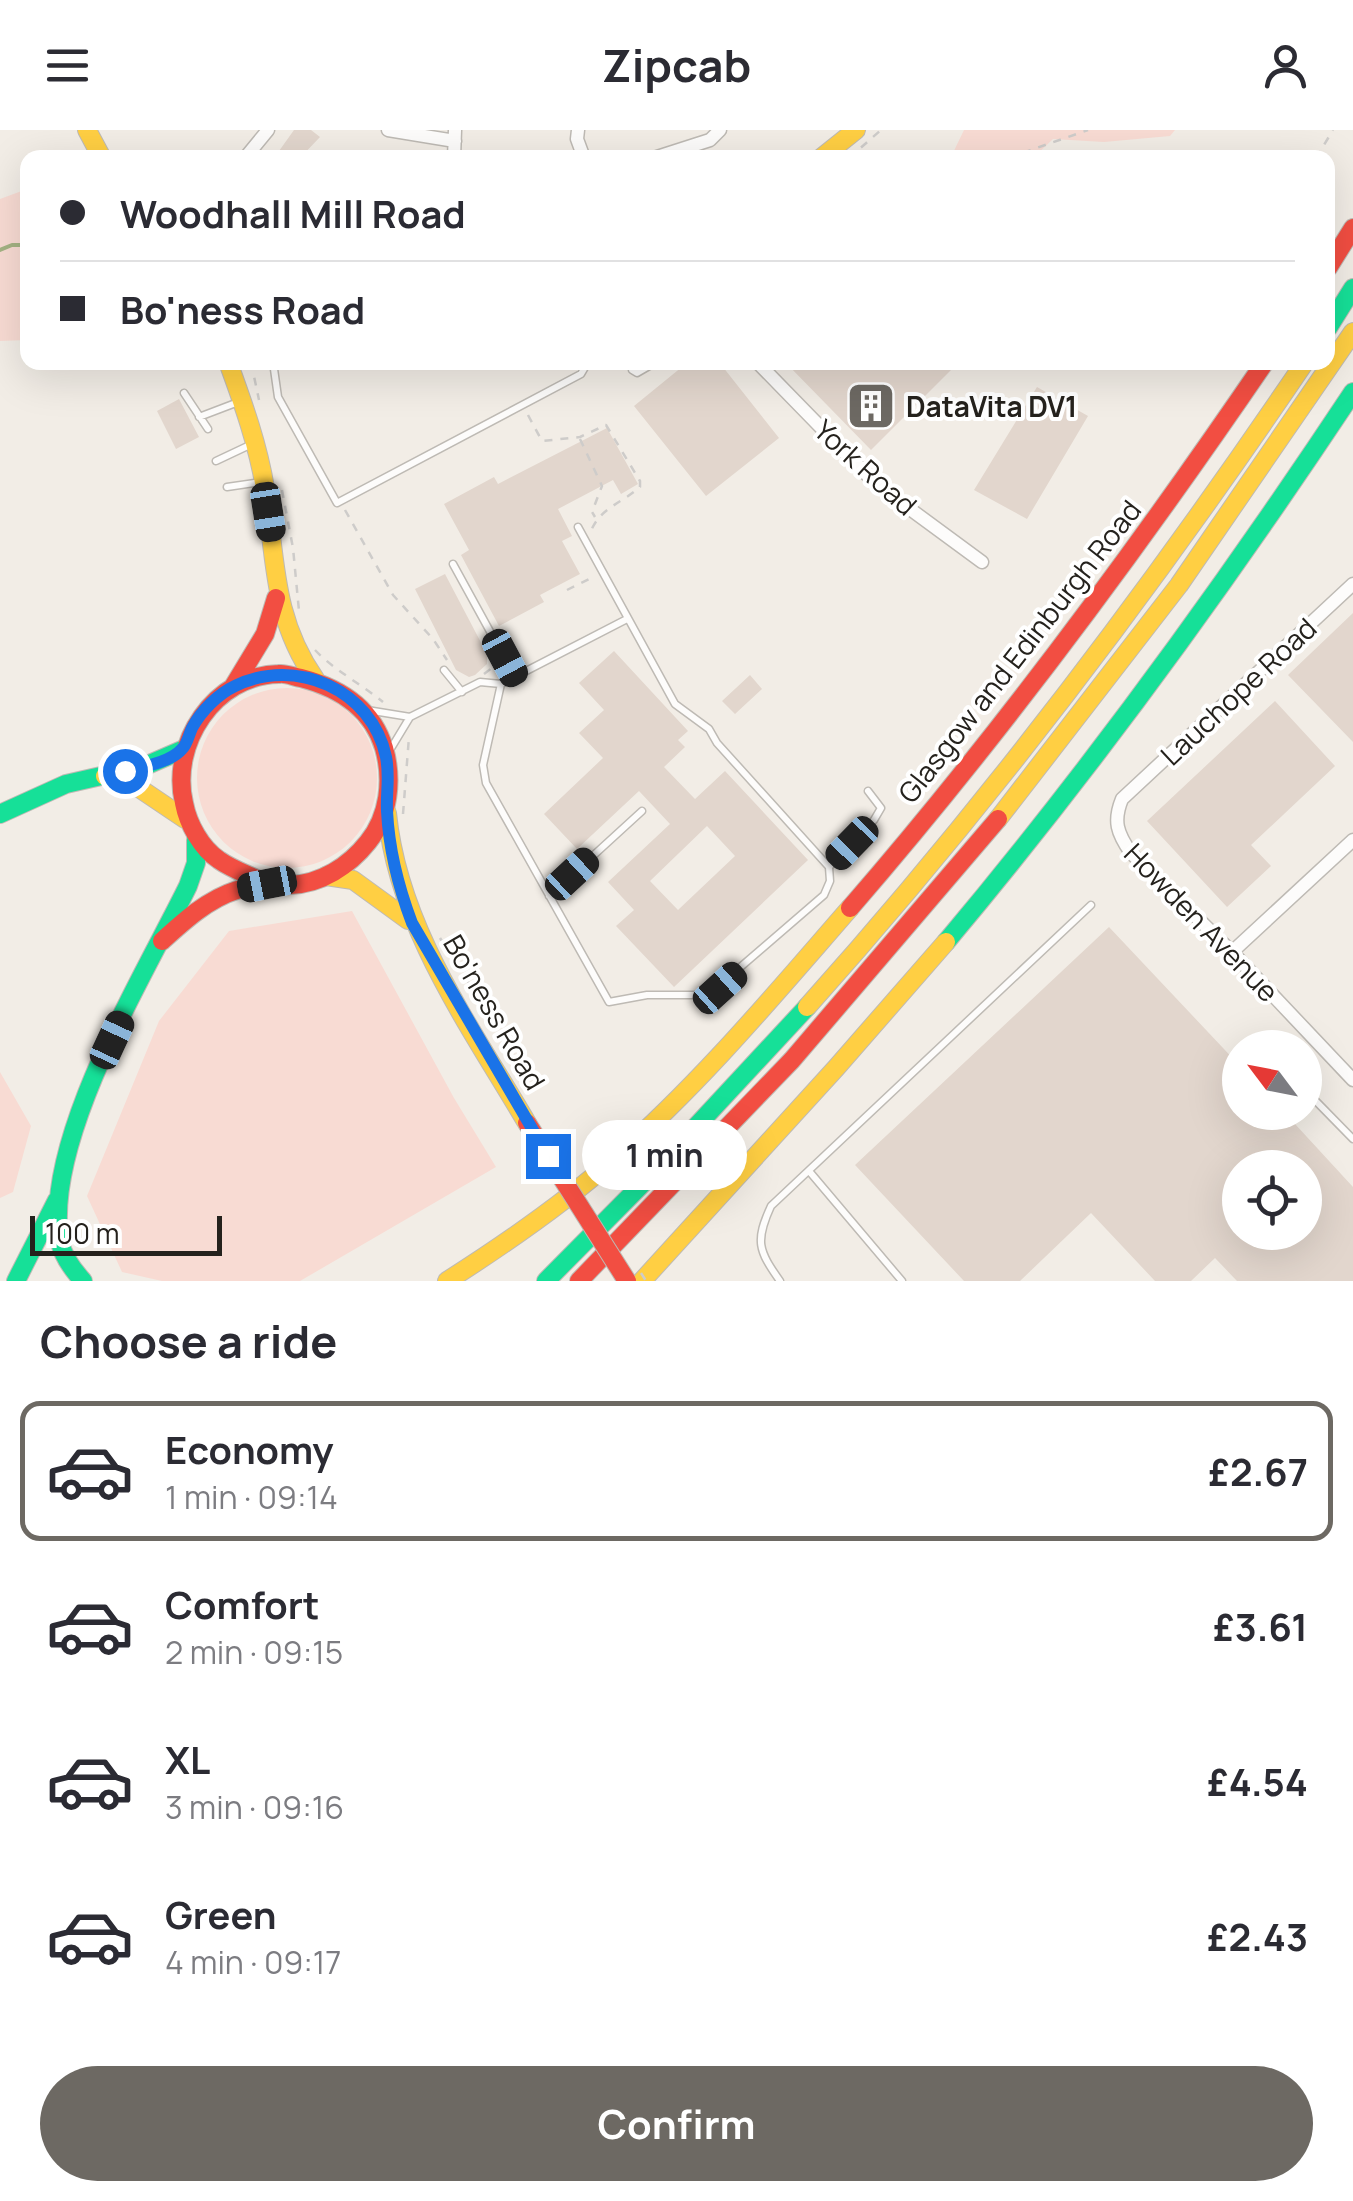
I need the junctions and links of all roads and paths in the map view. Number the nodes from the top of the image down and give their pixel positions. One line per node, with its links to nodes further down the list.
1 (268, 130): 8 (street)
2 (388, 130): 7 (street)
3 (720, 130): 9 (street)
4 (856, 130): 10 (main road)
5 (882, 130): 11 (path)
6 (1088, 130): 12 (path)
7 (455, 136)
8 (252, 150)
9 (679, 150)
10 (830, 150)
11 (858, 150)
12 (1031, 150)
13 (1353, 228): 14 (main road)
14 (1335, 257)
15 (1353, 288): 16 (main road)
16 (1335, 317)
17 (1353, 332): 18 (main road)
18 (1335, 359)
19 (233, 370): 28 (main road)
20 (275, 370): 37 (lane)
21 (583, 370): 29 (lane)
22 (765, 370): 41 (street, York Road)
23 (1259, 370): 84 (main road, Glasgow and Edinburgh Road)
24 (1299, 370): 85 (main road)
25 (1328, 370): 86 (main road)
26 (1353, 392): 88 (main road)
27 (184, 393): 30 (lane)
28 (239, 393): 30 (lane); 33 (main road)
29 (523, 404): 32 (path); 37 (lane)
30 (199, 417): 31 (lane)
31 (208, 429)
32 (580, 438): 38 (path); 38 (path)
33 (254, 443): 34 (lane); 35 (main road)
34 (216, 461)
35 (264, 482): 36 (lane); 46 (main road)
36 (227, 488)
37 (341, 501): 49 (path)
38 (596, 520): 40 (path)
39 (578, 527): 43 (lane)
40 (597, 543)
41 (982, 562)
42 (453, 564): 51 (lane)
43 (602, 572): 45 (path); 47 (lane)
44 (1353, 584): 62 (street, Lauchope Road)
45 (567, 590)
46 (276, 597): 52 (main road); 54 (main road)
47 (626, 620): 51 (lane); 69 (lane)
48 (493, 654): 50 (path)
49 (448, 670): 55 (lane)
50 (482, 675)
51 (515, 676): 53 (lane)
52 (315, 678): 54 (main road); 56 (main road)
53 (501, 684): 55 (lane); 72 (lane)
54 (234, 686): 58 (main road)
55 (462, 692): 57 (lane)
56 (362, 709): 57 (lane); 59 (main road)
57 (410, 717): 59 (lane)
58 (182, 750): 60 (main road); 66 (main road)
59 (386, 756): 63 (main road)
60 (104, 776): 65 (main road); 66 (main road)
61 (868, 791): 69 (lane)
62 (1122, 799): 76 (street, Howden Avenue)
63 (386, 804): 70 (main road); 74 (main road, Bo'ness Road)
64 (642, 811): 72 (lane)
65 (0, 814)
66 (185, 819): 67 (main road)
67 (196, 840): 71 (main road); 75 (main road)
68 (1353, 840): 76 (street)
69 (829, 867): 72 (lane)
70 (326, 876): 71 (main road); 74 (main road, Bo'ness Road)
71 (267, 884): 75 (main road)
72 (549, 896)
73 (1092, 905): 80 (lane)
74 (412, 923): 87 (main road, Bo'ness Road, bridge)
75 (162, 941): 81 (main road)
76 (1232, 952): 77 (street, Howden Avenue)
77 (1353, 1080)
78 (1322, 1107): 79 (lane)
79 (1353, 1139)
80 (808, 1172): 89 (lane); 90 (lane)
81 (59, 1195): 82 (main road); 83 (main road)
82 (16, 1281)
83 (83, 1281)
84 (447, 1281)
85 (546, 1281)
86 (580, 1281)
87 (626, 1281)
88 (642, 1281)
89 (780, 1281)
90 (902, 1281)

